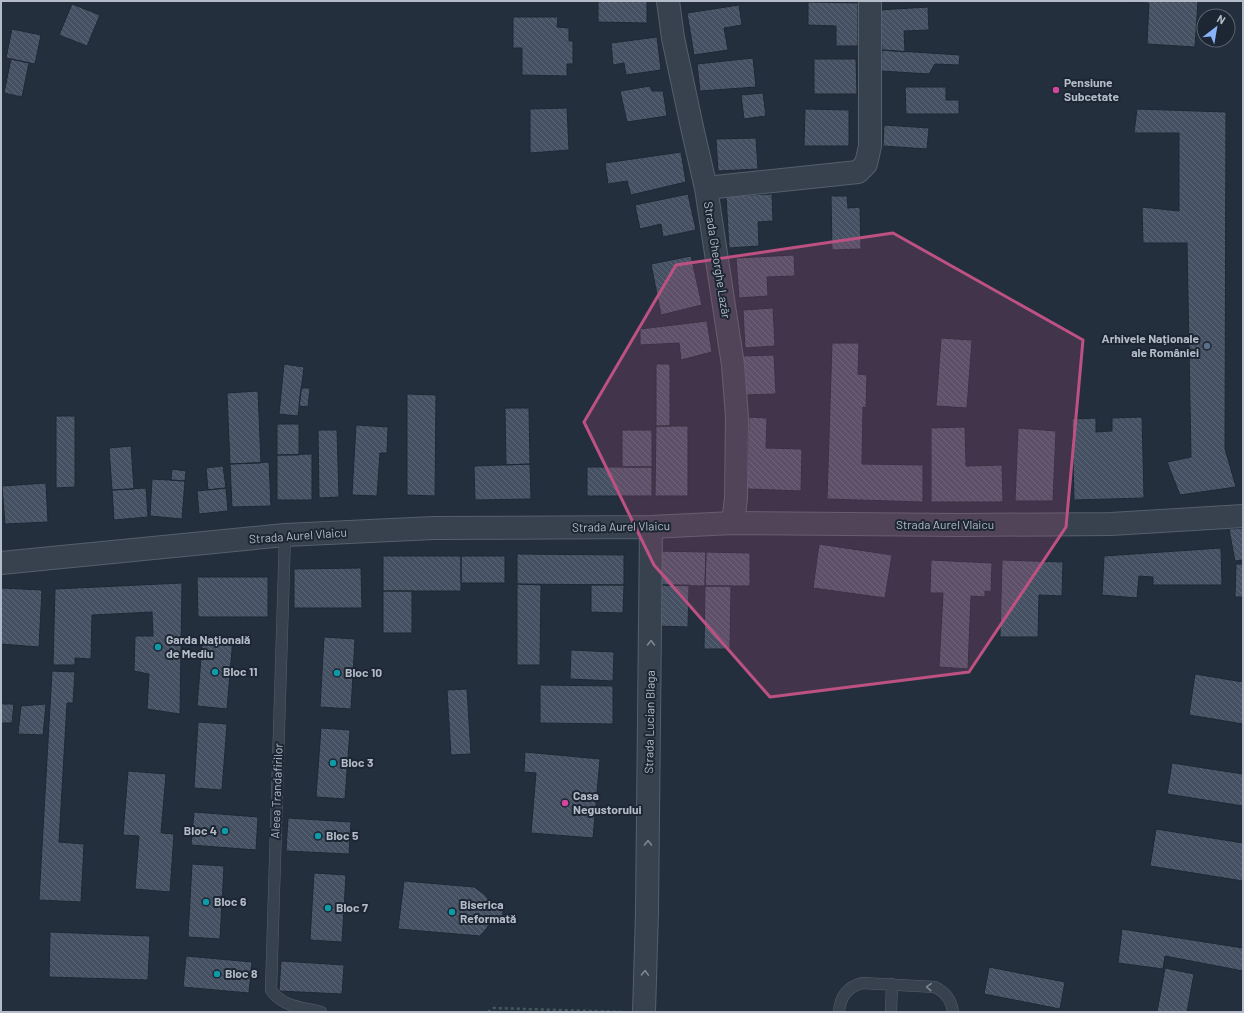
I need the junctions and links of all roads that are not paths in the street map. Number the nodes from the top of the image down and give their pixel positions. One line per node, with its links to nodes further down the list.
1 (668, 1): 3 (street, Strada Gheorghe Lazăr)
2 (870, 1): 3 (street)
3 (706, 188): 5 (street, Strada Gheorghe Lazăr)
4 (1243, 516): 5 (street, Strada Aurel Vlaicu)
5 (733, 523): 6 (street, Strada Aurel Vlaicu)
6 (651, 527): 7 (street, Strada Aurel Vlaicu); 11 (street, Strada Lucian Blaga, one-way to 6)
7 (285, 535): 8 (street, Strada Aurel Vlaicu); 10 (lane, Aleea Trandafirilor)
8 (1, 563)
9 (892, 984): 12 (lane); 13 (lane); 14 (lane, one-way to 9)
10 (321, 1012)
11 (644, 1012)
12 (839, 1012)
13 (891, 1012)
14 (953, 1012)

